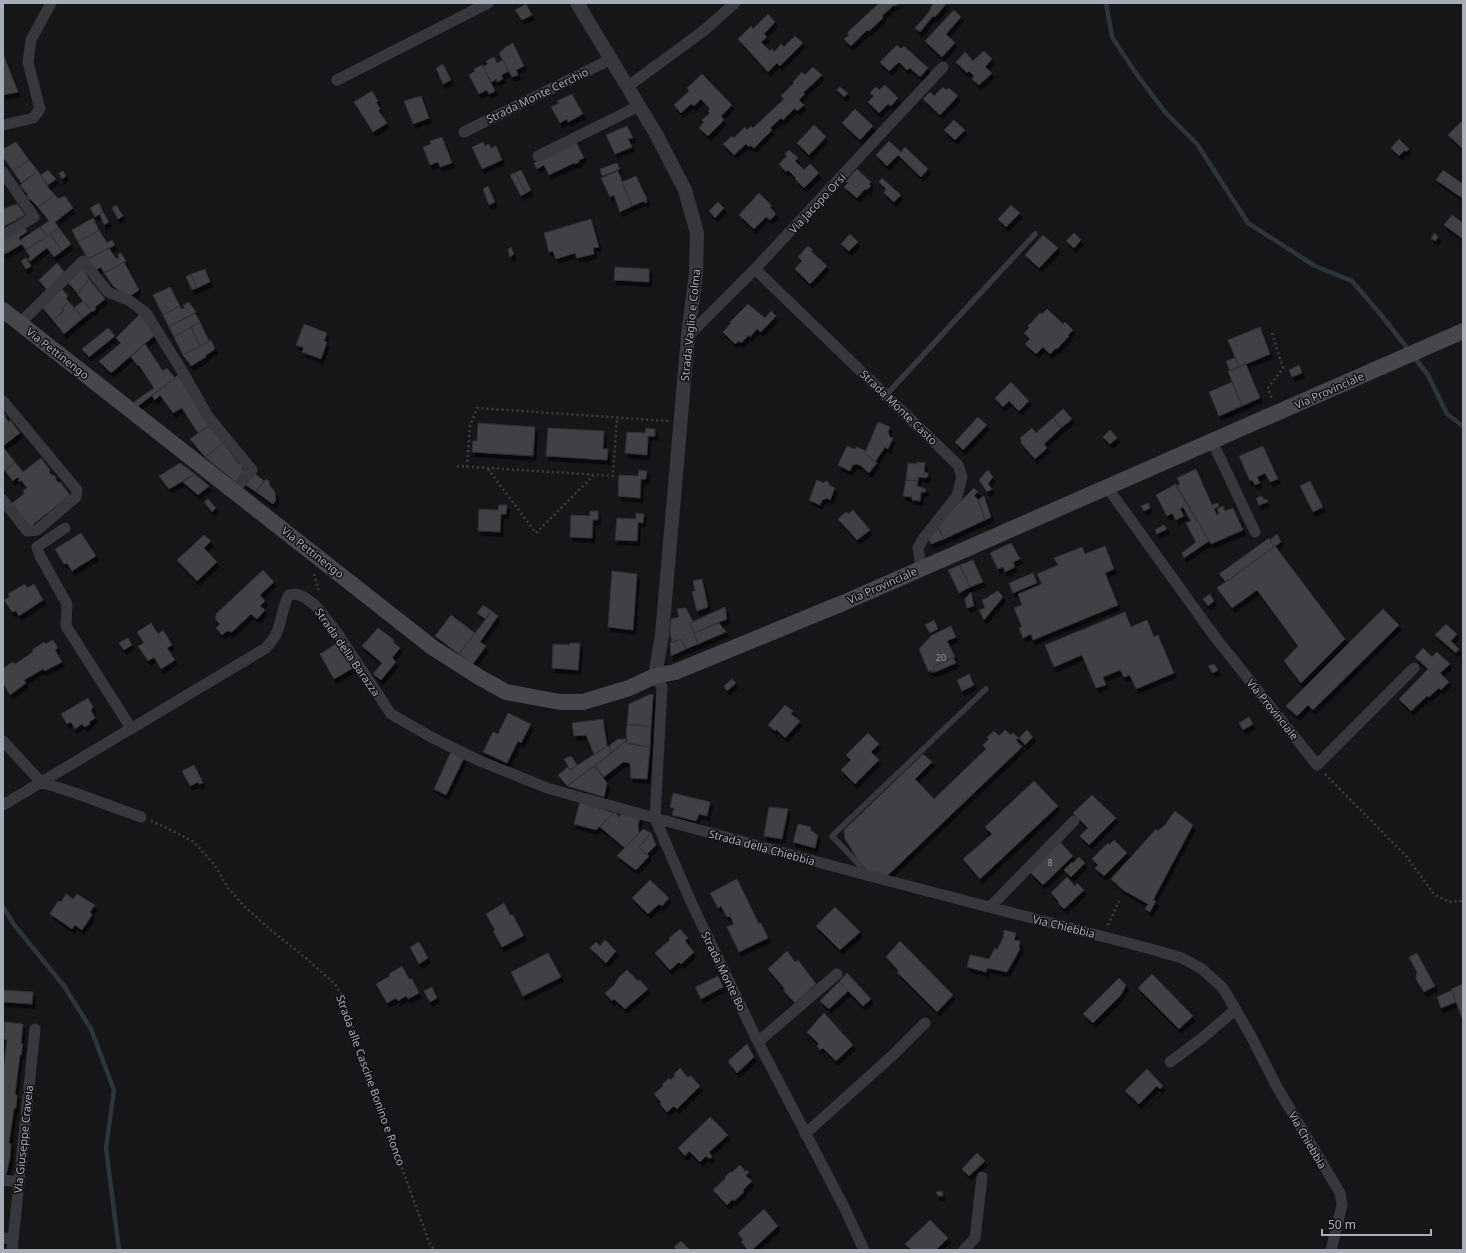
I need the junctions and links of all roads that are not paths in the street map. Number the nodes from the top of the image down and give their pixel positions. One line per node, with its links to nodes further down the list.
1 (51, 3): 10 (street)
2 (488, 3): 7 (street)
3 (577, 3): 5 (street, Strada Vaglio e Colma)
4 (735, 3): 8 (street)
5 (611, 59): 8 (street, Strada Vaglio e Colma); 11 (street, Strada Monte Cerchio)
6 (943, 67): 16 (street, Via Jacopo Orsi)
7 (337, 80)
8 (627, 87): 9 (street, Strada Vaglio e Colma)
9 (639, 106): 12 (street); 20 (street, Strada Vaglio e Colma)
10 (3, 125)
11 (464, 132)
12 (538, 156)
13 (3, 172): 15 (street)
14 (1035, 234): 21 (lane)
15 (3, 235)
16 (755, 269): 20 (street, Via Jacopo Orsi); 21 (street, Strada Monte Casto)
17 (3, 310): 18 (main road, Via Pettinengo)
18 (20, 324): 25 (main road, Via Pettinengo); 25 (street)
19 (1463, 331): 23 (main road, Via Provinciale)
20 (688, 336): 31 (street, Strada Vaglio e Colma)
21 (886, 394): 29 (street, Strada Monte Casto)
22 (3, 401): 26 (street)
23 (1212, 442): 24 (main road, Via Provinciale); 28 (street)
24 (1107, 487): 29 (main road, Via Provinciale); 30 (street, Via Provinciale)
25 (234, 490): 31 (main road, Via Pettinengo)
26 (3, 500)
27 (65, 528): 33 (street)
28 (1255, 532)
29 (921, 568): 31 (main road, Via Provinciale)
30 (1414, 668)
31 (655, 676): 38 (street, Strada Monte Bo)
32 (986, 689): 40 (lane)
33 (131, 728): 35 (street, Strada della Barazza); 38 (street, Strada della Barazza)
34 (3, 741): 35 (street)
35 (41, 782): 36 (street, Strada della Barazza); 37 (street)
36 (3, 805)
37 (141, 818)
38 (655, 818): 40 (street, Strada della Chiebbia); 46 (street, Strada Monte Bo)
39 (1074, 821): 41 (street)
40 (870, 876): 41 (street, Via Chiebbia)
41 (990, 907): 43 (street, Via Chiebbia)
42 (837, 974): 46 (street)
43 (1235, 1010): 47 (street); 55 (street, Via Chiebbia)
44 (925, 1023): 48 (street)
45 (35, 1029): 51 (street, Via Giuseppe Craveia)
46 (758, 1042): 48 (street, Strada Monte Bo)
47 (1170, 1062)
48 (805, 1134): 53 (street, Strada Monte Bo)
49 (982, 1177): 54 (street)
50 (3, 1180): 51 (street)
51 (19, 1182): 52 (street, Via Giuseppe Craveia)
52 (9, 1242)
53 (864, 1250)
54 (964, 1250)
55 (1331, 1250)

